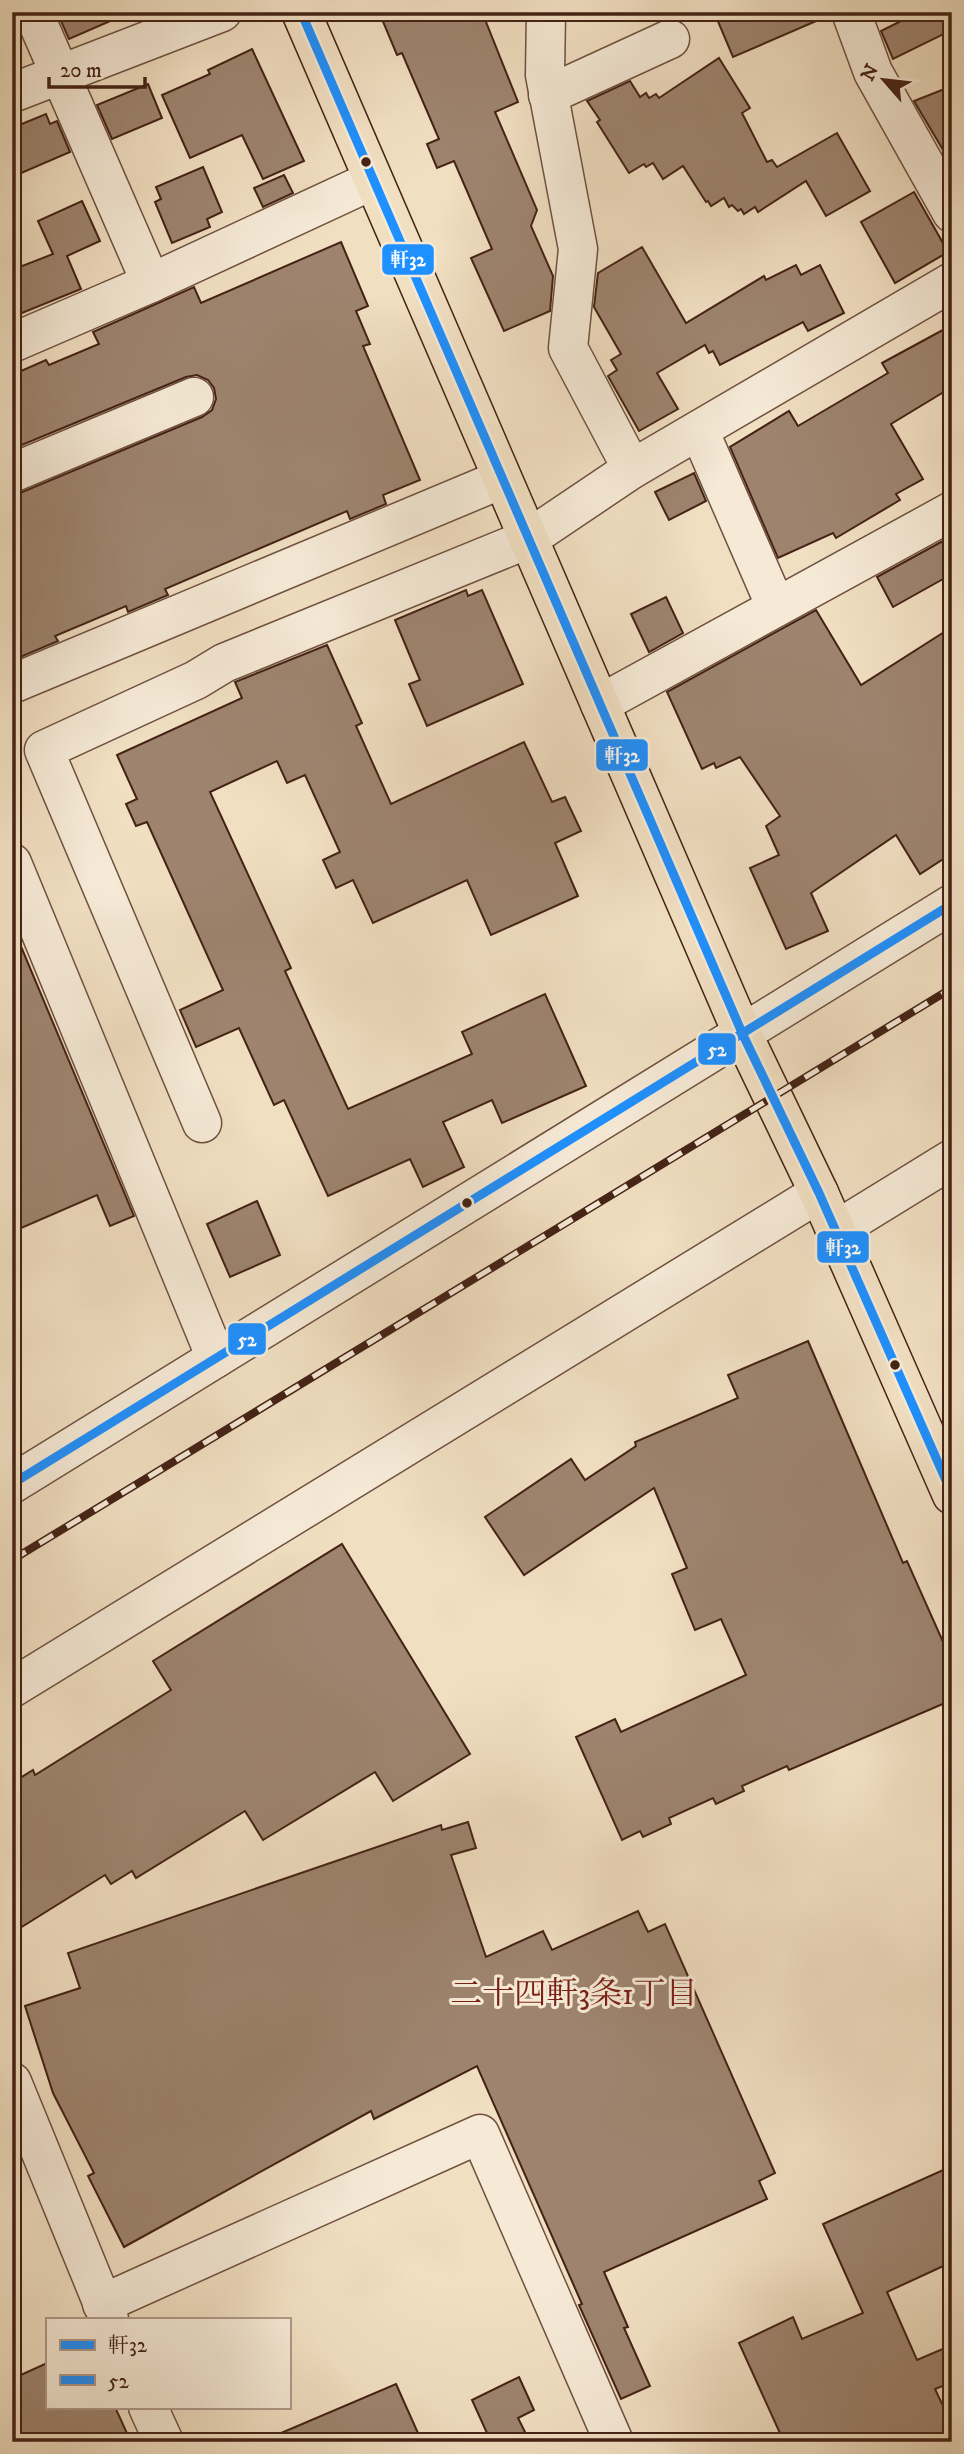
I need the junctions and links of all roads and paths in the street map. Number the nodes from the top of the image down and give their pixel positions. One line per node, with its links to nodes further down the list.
1 (33, 12): 7 (street)
2 (222, 12): 7 (street)
3 (301, 12): 10 (main road)
4 (546, 12): 9 (street)
5 (851, 12): 11 (street)
6 (670, 39): 9 (street)
7 (59, 73): 8 (street); 13 (street)
8 (12, 93)
9 (548, 95): 17 (street)
10 (373, 180): 13 (street); 19 (main road)
11 (952, 213)
12 (952, 282): 16 (street)
13 (151, 283): 14 (street)
14 (12, 343)
15 (194, 397): 18 (street)
16 (699, 430): 17 (street); 22 (street)
17 (632, 469): 21 (street)
18 (12, 473)
19 (502, 479): 21 (main road); 23 (street)
20 (952, 511): 22 (street)
21 (528, 539): 24 (main road); 28 (street)
22 (776, 607): 24 (street)
23 (12, 684)
24 (600, 704): 27 (main road)
25 (12, 863): 32 (street)
26 (952, 904): 27 (street)
27 (743, 1035): 30 (main road); 32 (street)
28 (202, 1123)
29 (952, 1158): 31 (street)
30 (819, 1193): 31 (main road); 35 (street)
31 (835, 1231): 34 (main road)
32 (216, 1359): 33 (street)
33 (12, 1484)
34 (952, 1495)
35 (12, 1688)
36 (12, 2082): 37 (street)
37 (106, 2311): 40 (street)
38 (148, 2408): 39 (street)
39 (164, 2442)
40 (614, 2442)

